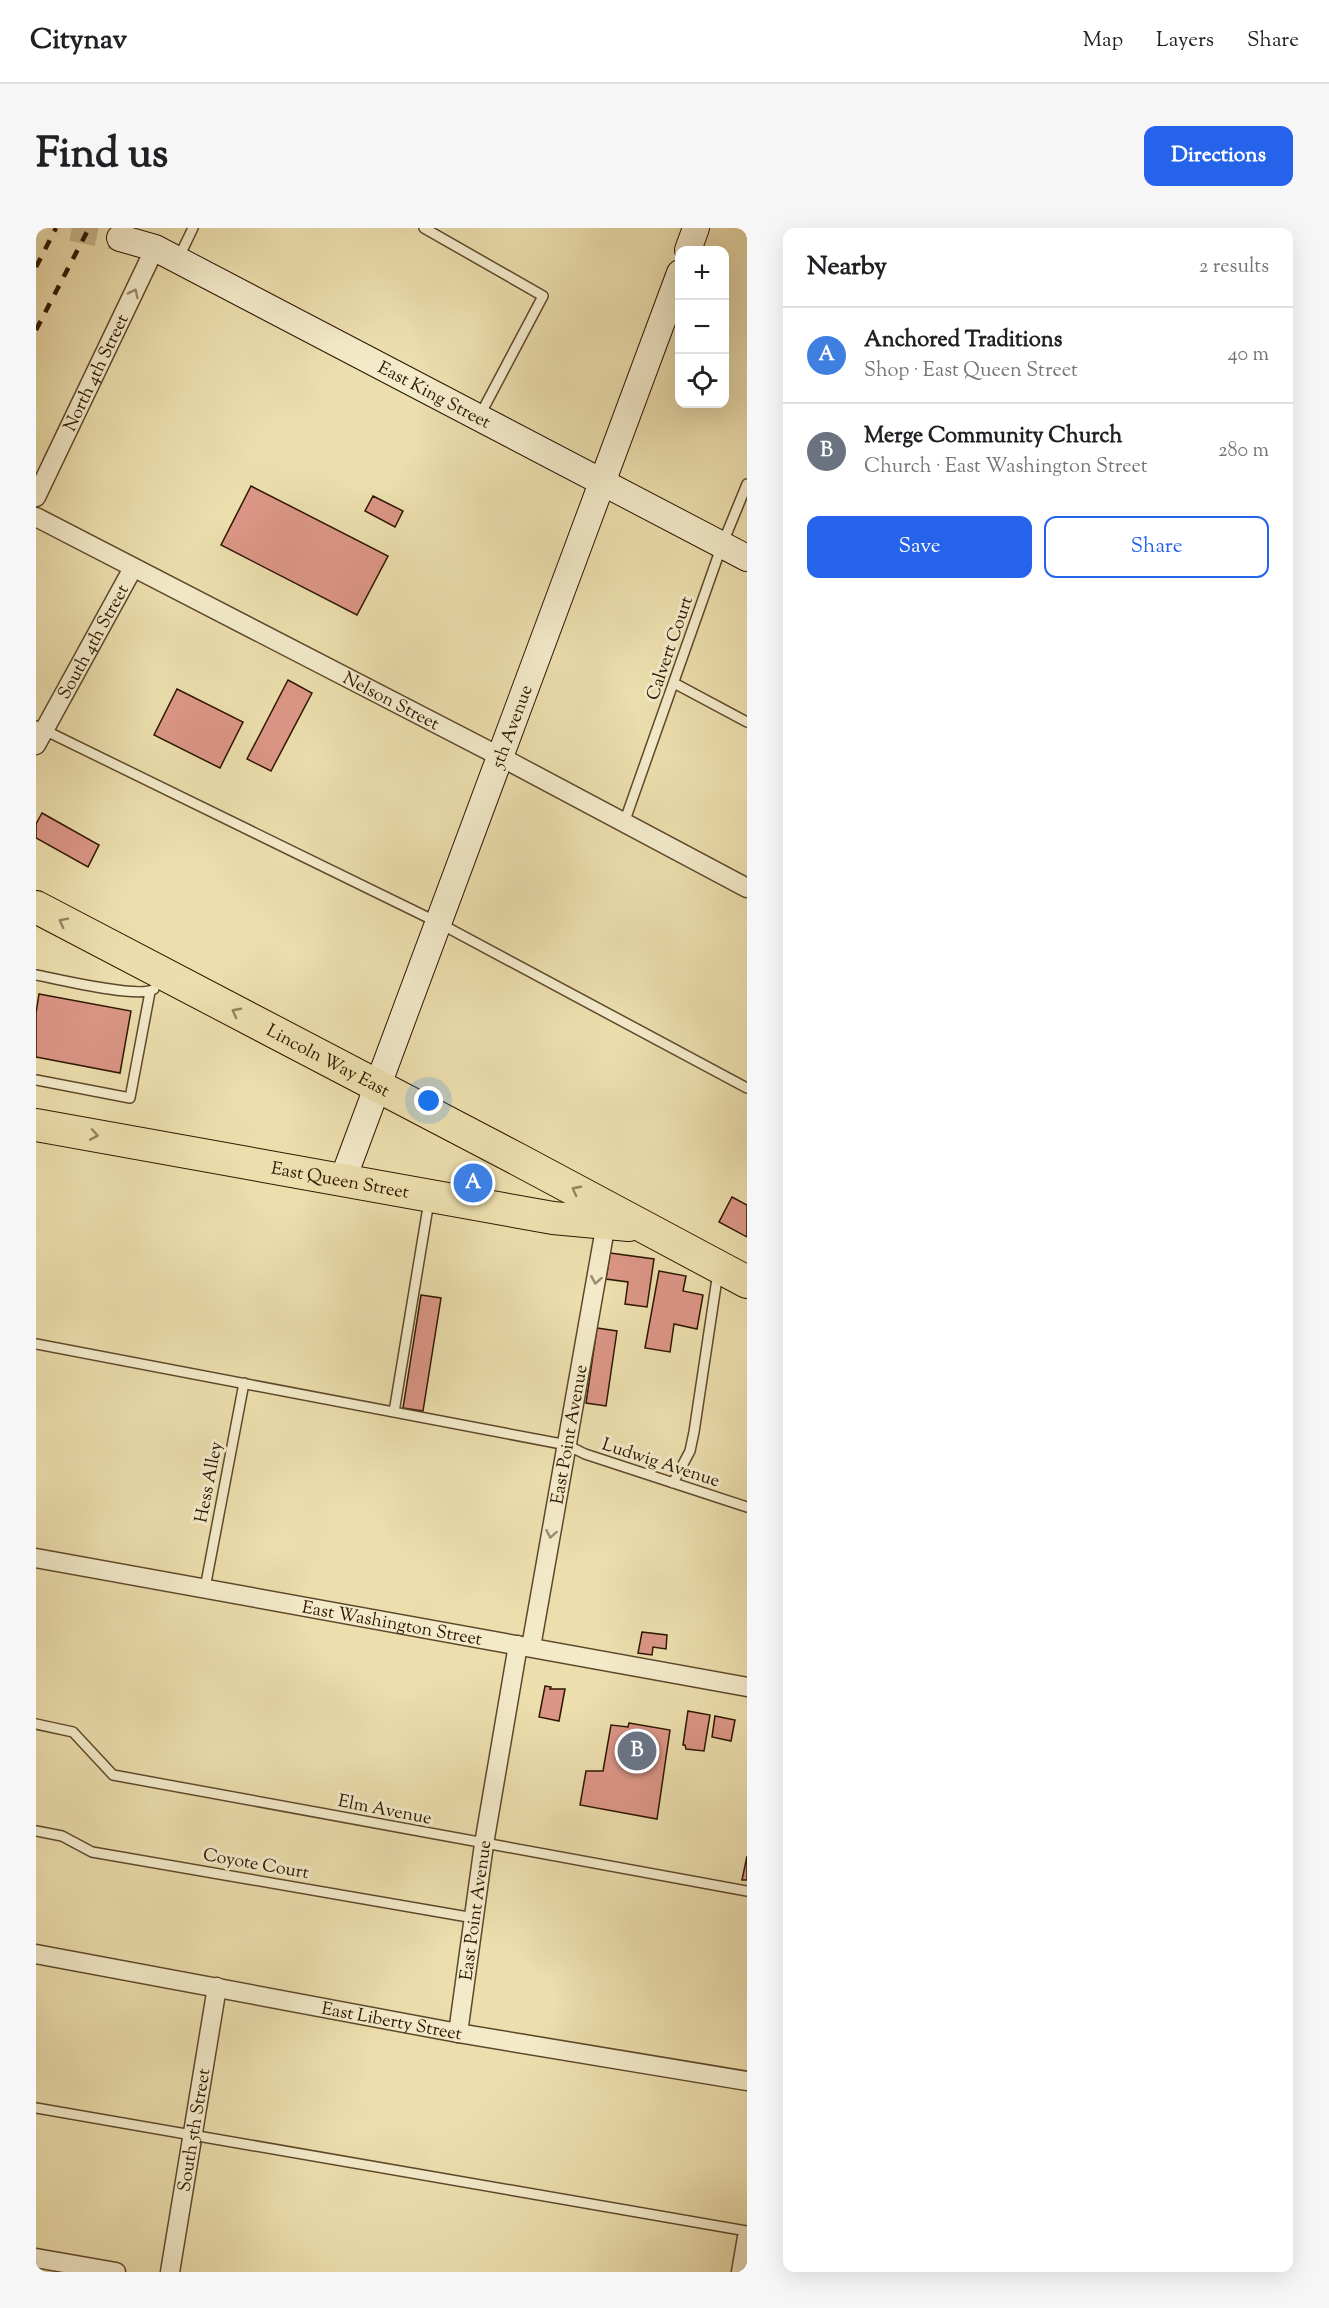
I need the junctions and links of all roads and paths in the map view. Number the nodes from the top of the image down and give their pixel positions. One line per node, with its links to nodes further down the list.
1 (193, 228): 7 (lane)
2 (424, 228): 9 (lane)
3 (696, 228): 5 (street)
4 (120, 238): 6 (street, East King Street)
5 (689, 246)
6 (155, 248): 7 (street, East King Street); 12 (street, North 4th Street, one-way to 6)
7 (178, 259): 9 (street, East King Street)
8 (675, 286): 10 (street, 5th Avenue)
9 (479, 417): 10 (street, East King Street)
10 (602, 481): 14 (street, East King Street); 20 (street, 5th Avenue)
11 (747, 484): 14 (lane, Calvert Court)
12 (36, 497)
13 (36, 517): 16 (street, Nelson Street)
14 (722, 545): 15 (street, East King Street); 17 (lane, Calvert Court)
15 (747, 558)
16 (132, 568): 19 (street, South 4th Street); 20 (street, Nelson Street)
17 (674, 683): 18 (lane); 21 (lane, Calvert Court)
18 (747, 722)
19 (39, 734): 24 (lane)
20 (499, 756): 21 (street, Nelson Street); 24 (street, 5th Avenue)
21 (624, 823): 22 (street, Nelson Street)
22 (747, 888)
23 (36, 907): 26 (highway, Lincoln Way East, one-way to 23)
24 (437, 922): 28 (street, 5th Avenue); 29 (lane)
25 (36, 975): 26 (lane)
26 (160, 985): 27 (lane); 28 (highway, Lincoln Way East, one-way to 26)
27 (36, 1080)
28 (376, 1087): 31 (highway, Lincoln Way East); 32 (street, 5th Avenue)
29 (747, 1088)
30 (36, 1125): 32 (highway, East Queen Street, one-way to 32)
31 (519, 1160): 34 (highway); 36 (highway, Lincoln Way East, one-way to 31)
32 (344, 1179): 33 (highway, East Queen Street)
33 (429, 1196): 34 (highway, East Queen Street); 41 (lane)
34 (510, 1210): 35 (highway, East Queen Street)
35 (606, 1223): 36 (highway, East Queen Street); 42 (street, East Point Avenue, one-way to 42)
36 (646, 1227): 37 (highway, Lincoln Way East)
37 (719, 1267): 38 (highway, Lincoln Way East); 43 (lane)
38 (747, 1282)
39 (36, 1344): 40 (lane)
40 (244, 1383): 41 (lane); 46 (lane, Hess Alley)
41 (394, 1412): 42 (lane)
42 (567, 1446): 43 (lane, Ludwig Avenue); 47 (street, East Point Avenue, one-way to 47)
43 (674, 1483): 44 (lane, Ludwig Avenue)
44 (747, 1507)
45 (36, 1558): 46 (street, East Washington Street)
46 (205, 1588): 47 (street, East Washington Street)
47 (525, 1646): 48 (street, East Washington Street); 51 (street, East Point Avenue)
48 (747, 1687)
49 (36, 1724): 51 (lane, Elm Avenue)
50 (36, 1832): 53 (lane, Coyote Court)
51 (484, 1844): 52 (lane, Elm Avenue); 53 (street, East Point Avenue)
52 (747, 1891)
53 (474, 1918): 56 (street, East Point Avenue)
54 (36, 1954): 55 (street, East Liberty Street)
55 (217, 1987): 56 (street, East Liberty Street); 59 (street, South 5th Street)
56 (458, 2033): 57 (street, East Liberty Street)
57 (747, 2081)
58 (36, 2108): 59 (lane)
59 (192, 2134): 60 (lane); 64 (street, South 5th Street)
60 (747, 2231)
61 (747, 2237): 65 (street)
62 (36, 2258): 63 (street)
63 (116, 2272)
64 (171, 2272)
65 (741, 2272)

